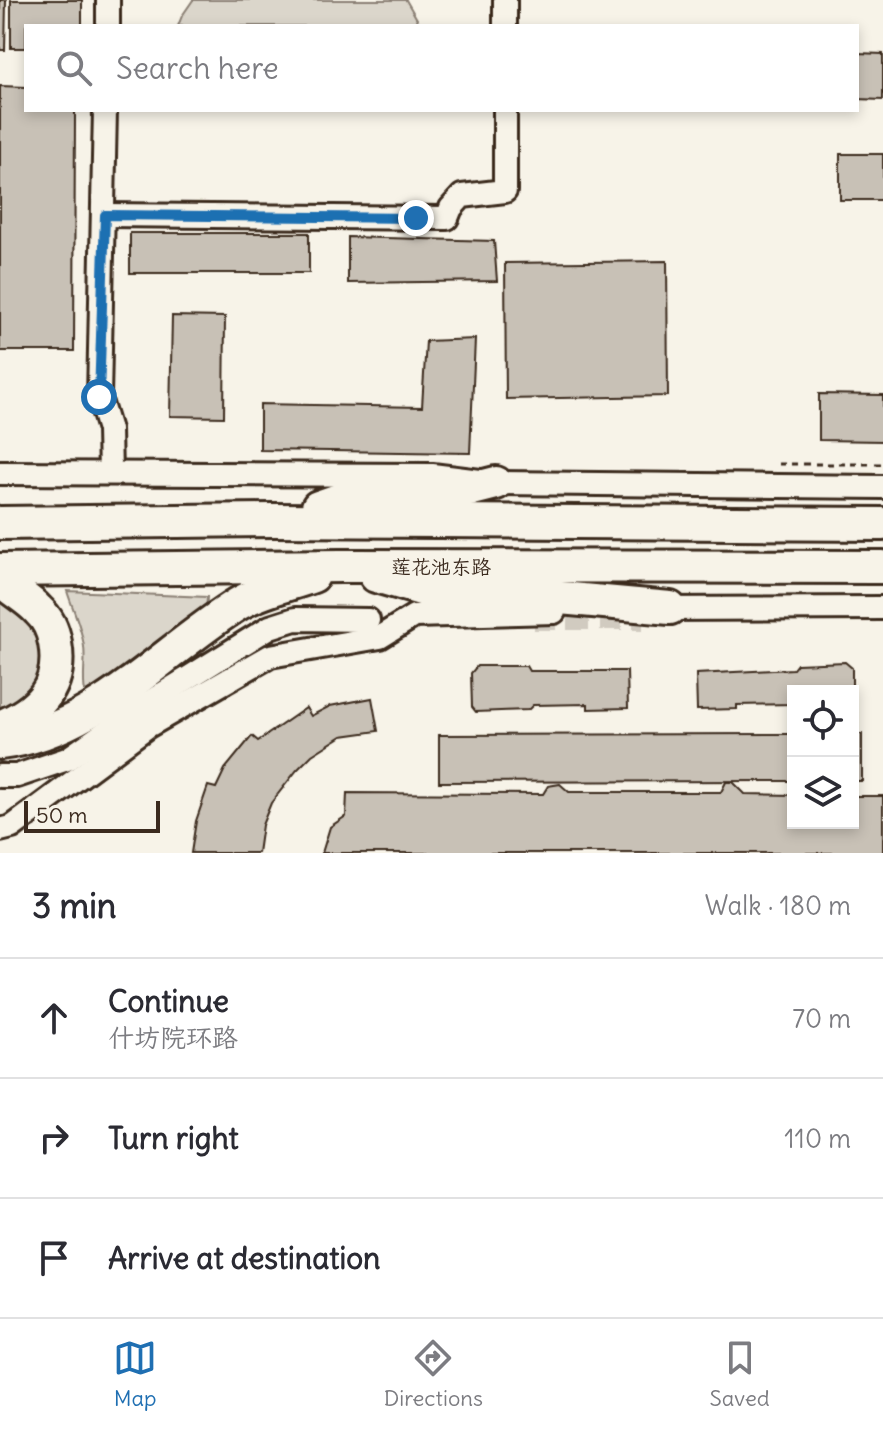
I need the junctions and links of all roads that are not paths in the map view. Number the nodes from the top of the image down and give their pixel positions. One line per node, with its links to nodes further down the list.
1 (108, 0): 3 (street)
2 (505, 0): 4 (street)
3 (108, 24)
4 (505, 24)
5 (105, 112): 7 (street)
6 (505, 112): 7 (street)
7 (105, 215): 9 (street)
8 (0, 473): 9 (street)
9 (110, 473): 10 (street)
10 (496, 483): 11 (street); 12 (highway)
11 (883, 487)
12 (274, 520): 13 (highway); 14 (highway)
13 (0, 523)
14 (883, 524)
15 (341, 566): 16 (highway, 莲花池东路); 17 (highway, 莲花池东路); 19 (highway); 24 (highway)
16 (883, 567)
17 (0, 570)
18 (0, 579): 23 (highway)
19 (670, 608): 20 (street); 22 (street)
20 (883, 608)
21 (368, 620): 22 (street)
22 (146, 716): 25 (street); 26 (street)
23 (0, 727)
24 (0, 743)
25 (0, 776)
26 (0, 830)

